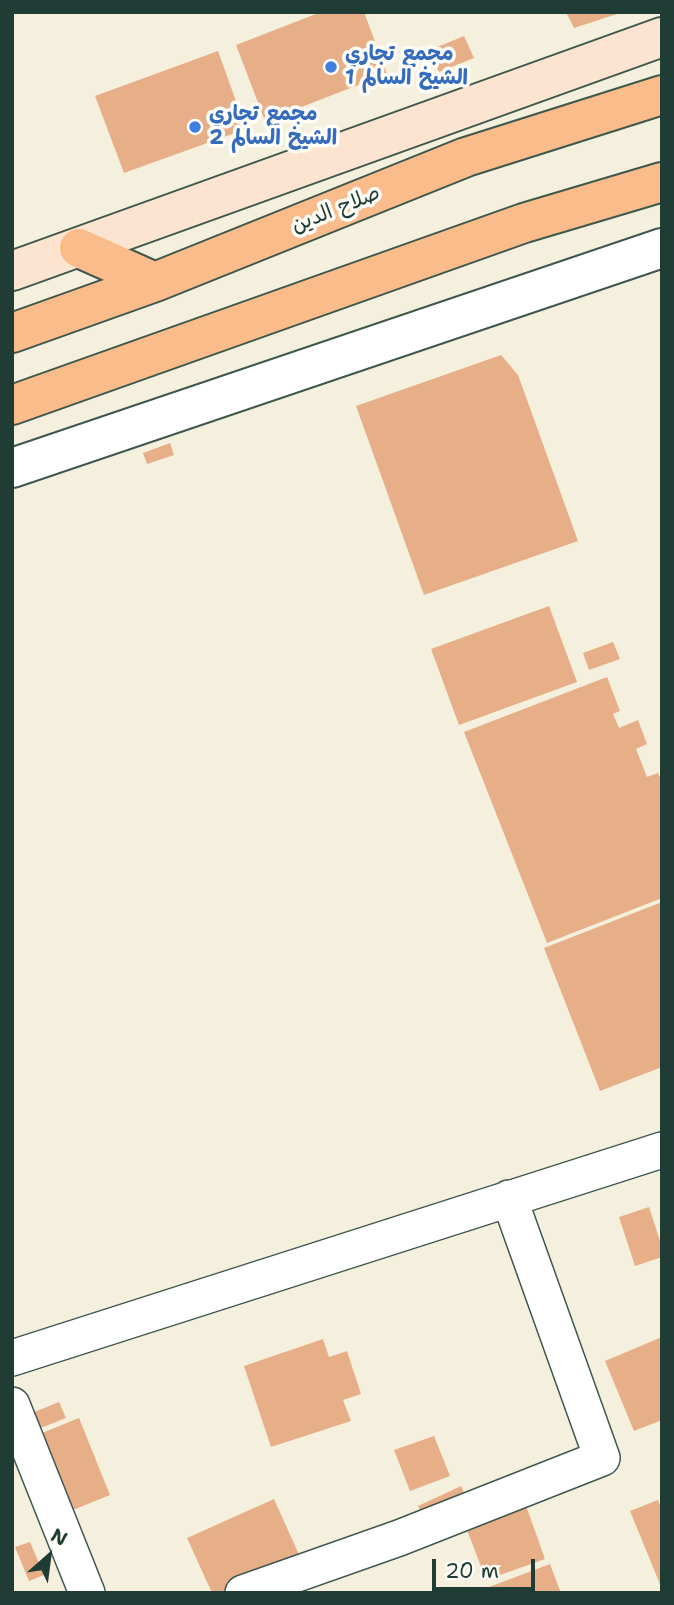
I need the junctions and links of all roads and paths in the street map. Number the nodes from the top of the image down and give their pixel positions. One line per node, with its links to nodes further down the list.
1 (662, 37): 4 (main road)
2 (662, 95): 7 (highway, صلاح الدين)
3 (662, 182): 9 (highway)
4 (79, 248): 6 (main road); 7 (highway)
5 (662, 248): 10 (street)
6 (12, 271)
7 (155, 282): 8 (highway, صلاح الدين)
8 (12, 332)
9 (12, 405)
10 (12, 468)
11 (662, 1150): 12 (street)
12 (509, 1198): 13 (street); 16 (street)
13 (12, 1358)
14 (12, 1405): 15 (street)
15 (87, 1593)
16 (243, 1593)

